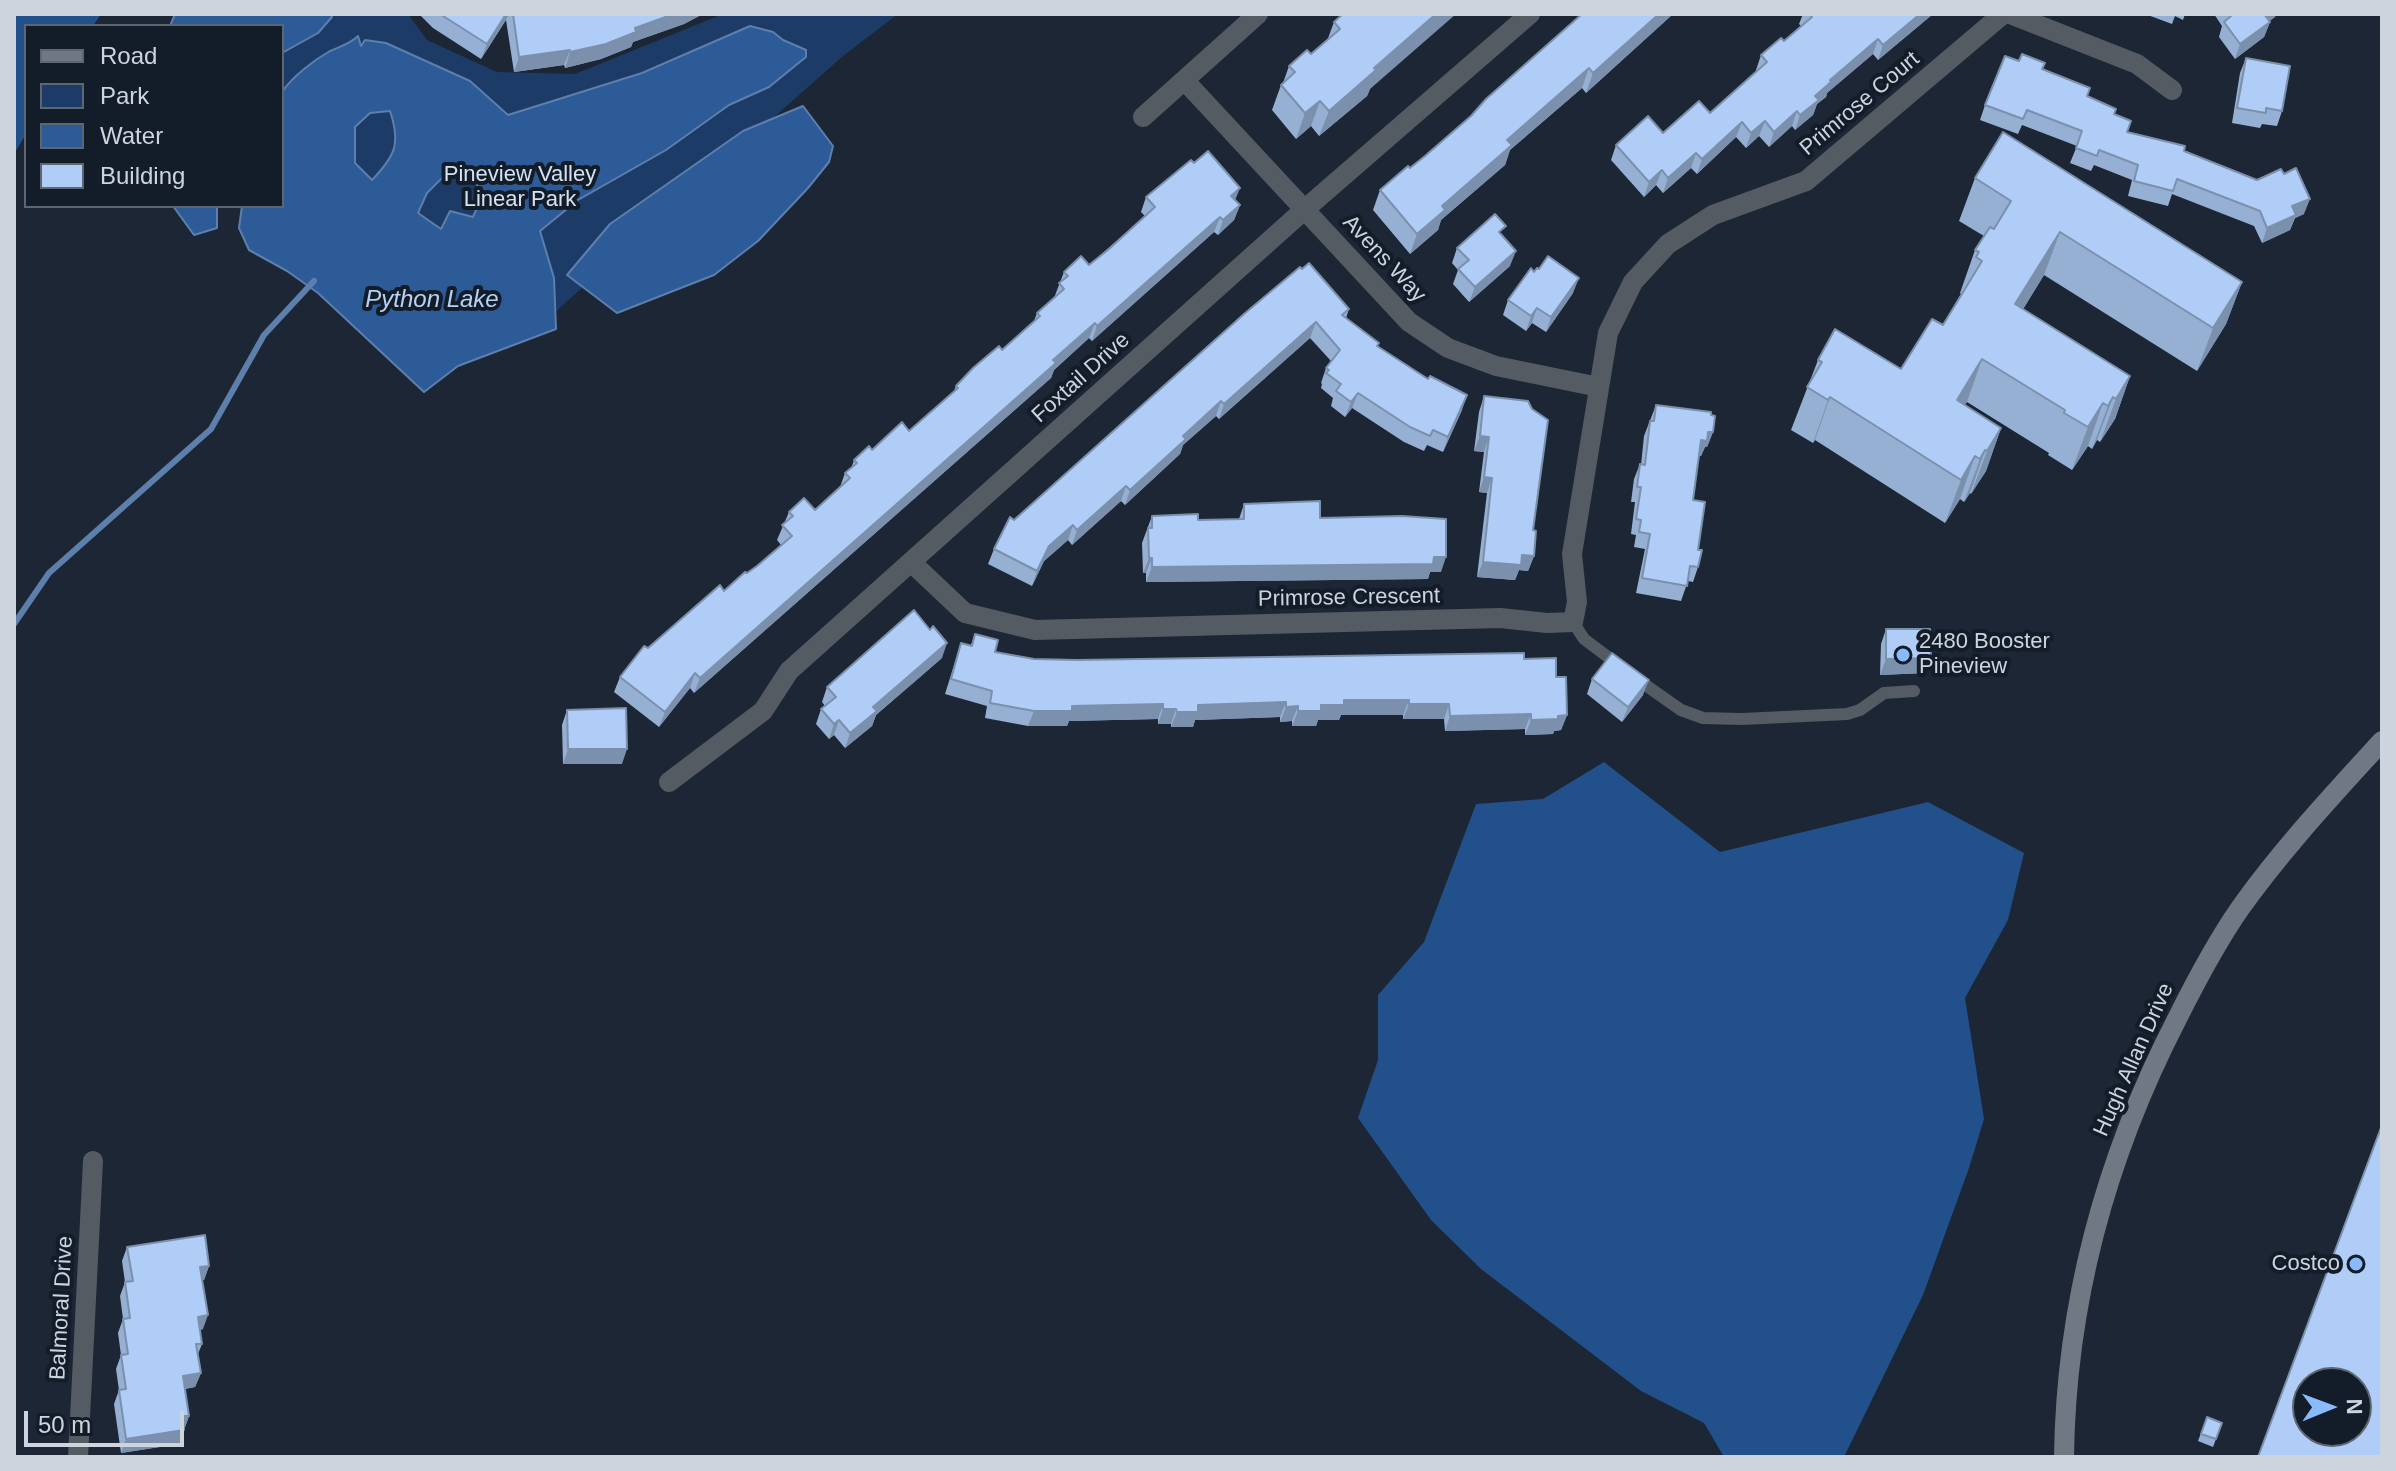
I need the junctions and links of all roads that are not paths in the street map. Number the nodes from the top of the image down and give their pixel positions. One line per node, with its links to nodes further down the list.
1 (1258, 14): 5 (street)
2 (1530, 14): 8 (street, Foxtail Drive)
3 (2003, 14): 9 (street, Primrose Court)
4 (2010, 14): 6 (street)
5 (1185, 81): 7 (street); 8 (street, Avens Way)
6 (2172, 90)
7 (1143, 117)
8 (1304, 210): 9 (street, Avens Way); 10 (street, Foxtail Drive)
9 (1599, 387): 11 (street)
10 (911, 562): 11 (street, Primrose Crescent); 14 (street, Foxtail Drive)
11 (1573, 622): 12 (lane)
12 (1914, 691)
13 (2382, 741): 17 (main road, Hugh Allan Drive)
14 (669, 782)
15 (93, 1161): 16 (street, Balmoral Drive)
16 (78, 1457)
17 (2064, 1457)

